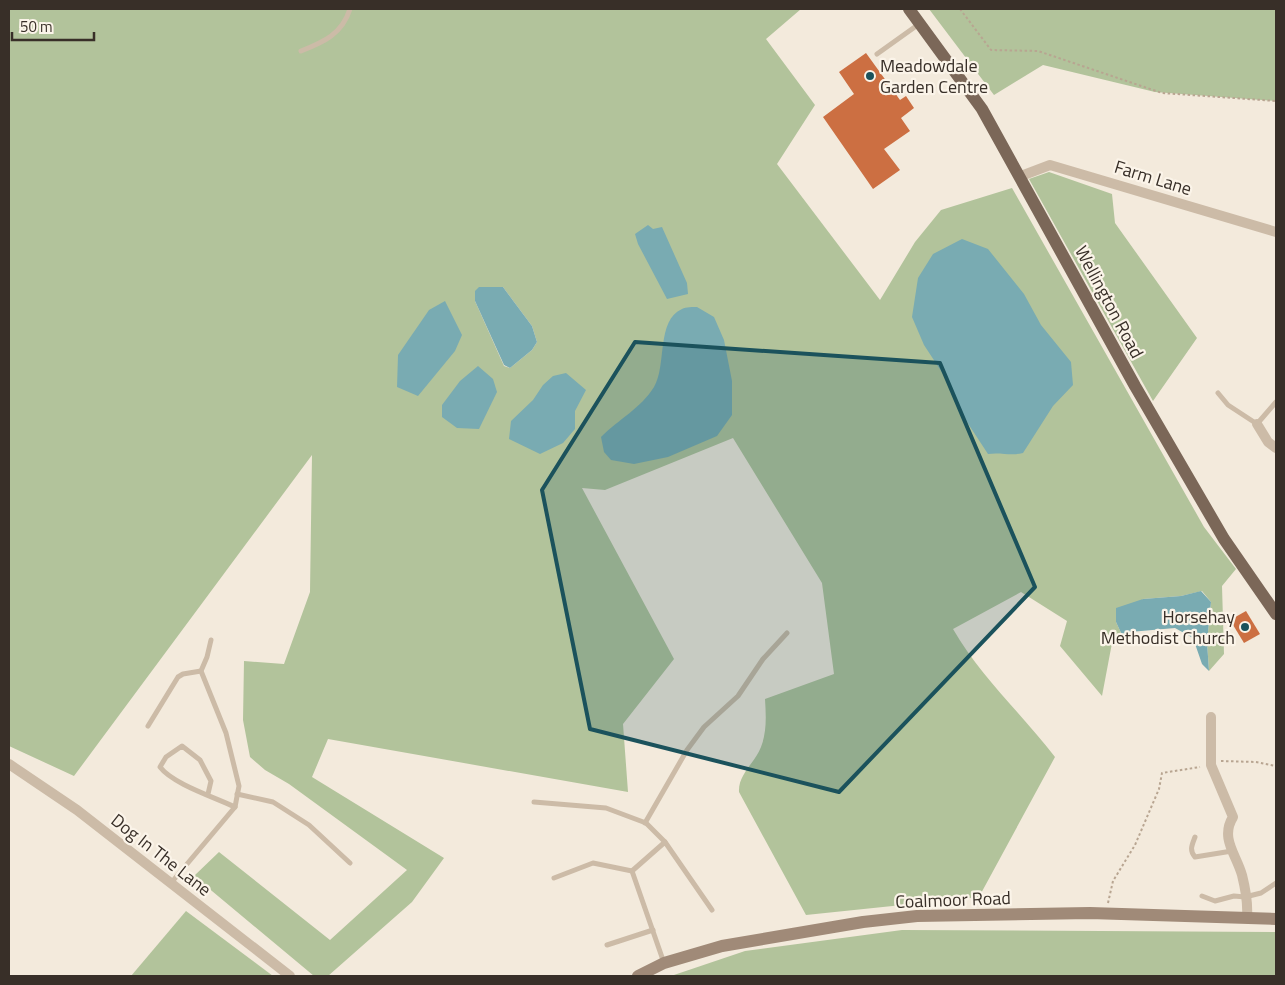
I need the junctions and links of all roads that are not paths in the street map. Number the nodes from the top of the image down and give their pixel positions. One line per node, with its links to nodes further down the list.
1 (350, 9): 4 (lane)
2 (909, 9): 3 (main road, Wellington Road)
3 (920, 24): 5 (lane); 6 (main road, Wellington Road)
4 (301, 51)
5 (877, 54)
6 (1021, 176): 7 (street, Farm Lane); 12 (main road, Wellington Road)
7 (1276, 232)
8 (1218, 393): 10 (lane)
9 (1276, 402): 10 (lane)
10 (1257, 424): 11 (street)
11 (1276, 448)
12 (1276, 614)
13 (787, 633): 23 (lane)
14 (211, 640): 15 (lane)
15 (201, 671): 17 (lane); 20 (lane)
16 (1212, 717): 26 (street)
17 (148, 726)
18 (9, 764): 30 (street, Dog In The Lane)
19 (208, 794): 19 (lane); 22 (lane)
20 (238, 794): 22 (lane); 27 (lane)
21 (534, 802): 23 (lane)
22 (235, 807): 30 (lane)
23 (645, 823): 25 (lane)
24 (1195, 837): 26 (lane)
25 (665, 842): 28 (lane); 34 (lane)
26 (1232, 852): 33 (street)
27 (350, 863)
28 (632, 871): 29 (lane); 37 (lane)
29 (554, 878)
30 (171, 883): 40 (street, Dog In The Lane)
31 (1276, 883): 33 (lane)
32 (1202, 896): 33 (lane)
33 (1245, 897): 35 (street)
34 (712, 910)
35 (1247, 918): 36 (street, Coalmoor Road); 39 (street, Coalmoor Road)
36 (1276, 919)
37 (652, 930): 38 (lane); 39 (lane)
38 (607, 944)
39 (664, 963): 41 (street, Coalmoor Road)
40 (290, 976)
41 (638, 976)

